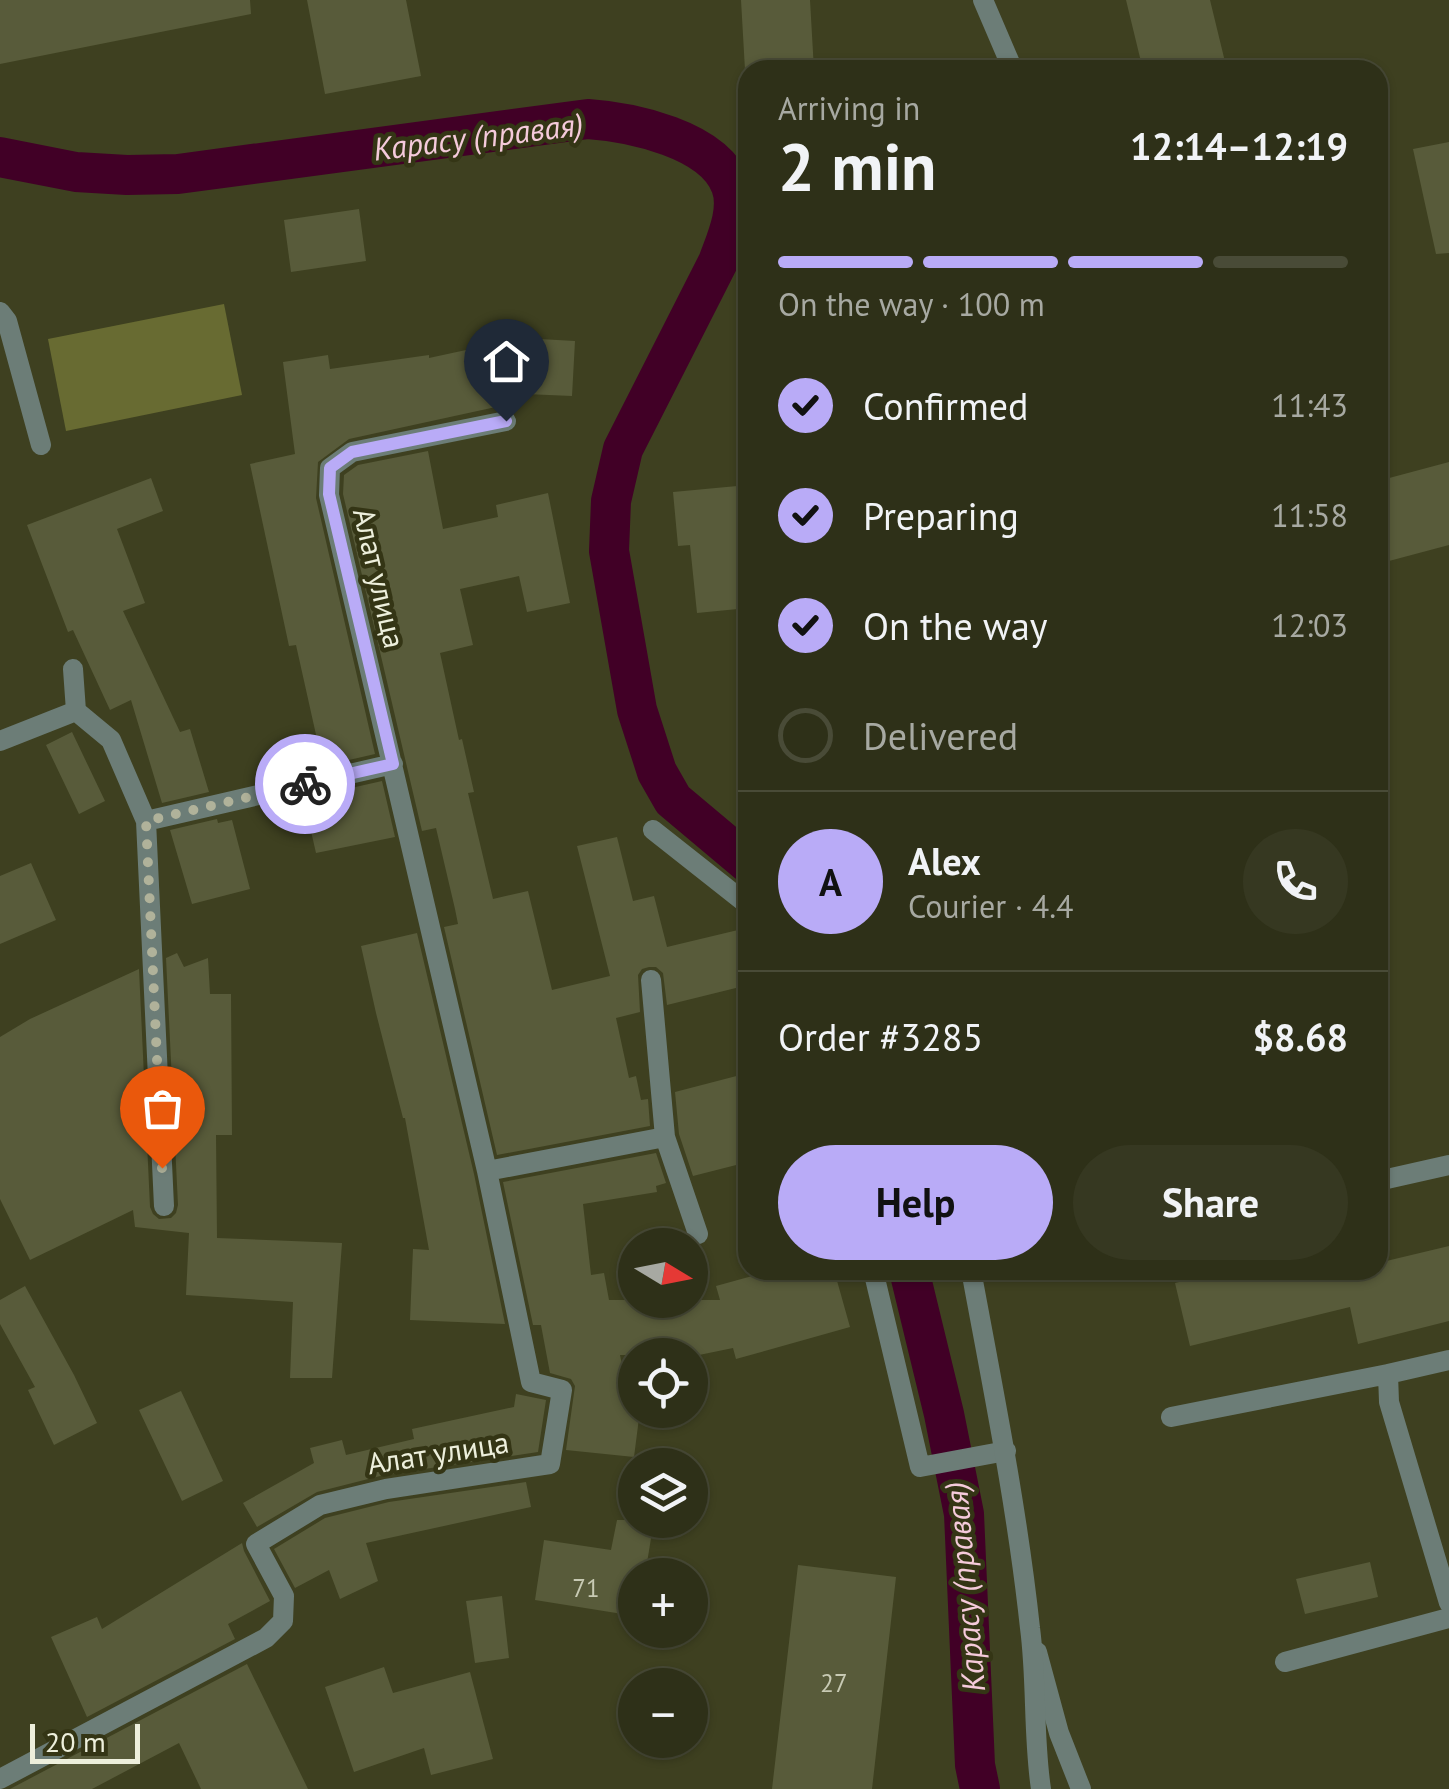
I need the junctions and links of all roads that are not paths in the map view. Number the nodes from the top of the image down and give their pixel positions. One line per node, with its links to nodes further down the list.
1 (983, 0): 2 (street)
2 (1009, 60)
3 (0, 312): 5 (street)
4 (506, 421): 9 (street, Алат улица)
5 (41, 445)
6 (72, 669): 7 (street)
7 (76, 711): 8 (street); 10 (street)
8 (0, 741)
9 (393, 764): 10 (street); 16 (street, Алат улица)
10 (146, 821): 18 (street)
11 (653, 830): 12 (street)
12 (738, 897)
13 (651, 980): 14 (street)
14 (665, 1137): 16 (street); 19 (street)
15 (1449, 1164): 17 (street)
16 (487, 1171): 30 (street, Алат улица)
17 (1388, 1179)
18 (164, 1206)
19 (696, 1228)
20 (875, 1280): 25 (street)
21 (977, 1280): 25 (street)
22 (1449, 1360): 23 (street)
23 (1388, 1374): 24 (street); 26 (street)
24 (1170, 1417)
25 (1006, 1451): 28 (street)
26 (1449, 1603)
27 (1449, 1618): 29 (street)
28 (1031, 1631): 31 (street); 32 (street)
29 (1286, 1662)
30 (0, 1779)
31 (1041, 1789)
32 (1081, 1789)

